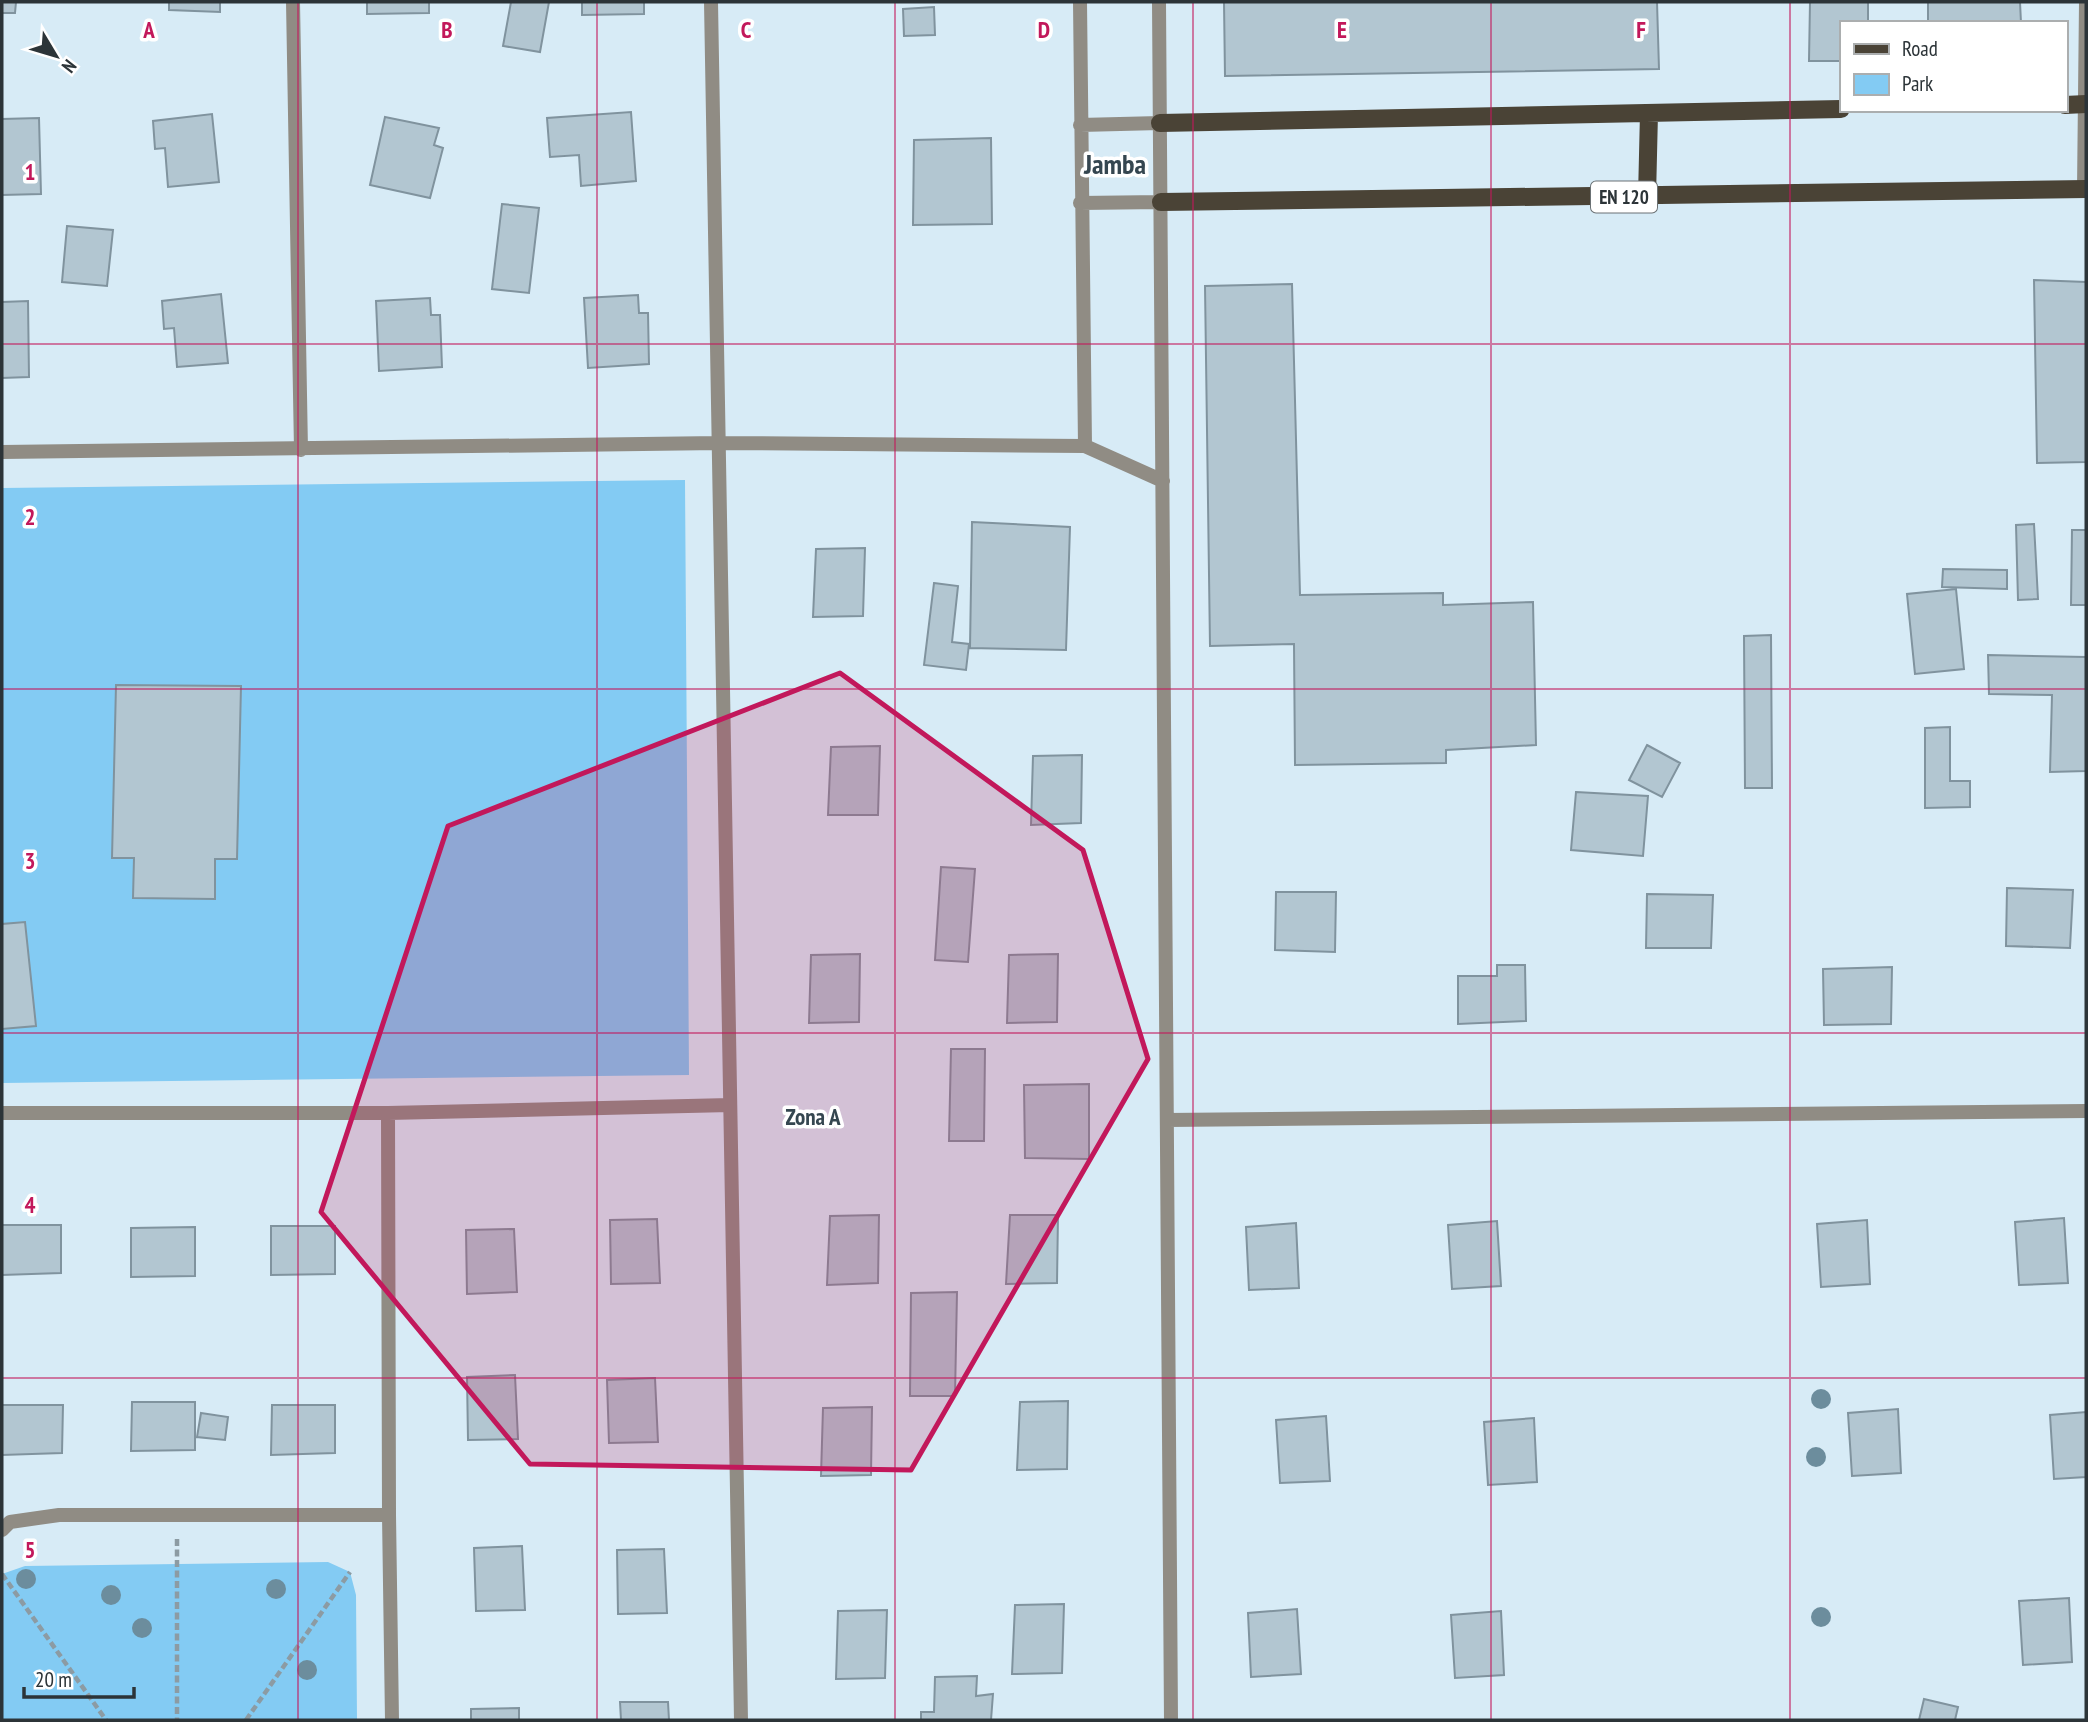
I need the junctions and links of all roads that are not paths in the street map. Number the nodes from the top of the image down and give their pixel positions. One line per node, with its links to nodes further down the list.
1 (293, 2): 18 (street)
2 (711, 2): 16 (street)
3 (1080, 2): 11 (street)
4 (1159, 2): 10 (street)
5 (2086, 2): 6 (street)
6 (2086, 104): 7 (main road); 12 (street)
7 (2067, 105)
8 (1840, 109): 9 (main road)
9 (1649, 113): 10 (main road); 13 (main road)
10 (1160, 123): 11 (street); 14 (street)
11 (1080, 125): 15 (street)
12 (2085, 189): 13 (main road, EN 120)
13 (1647, 197): 14 (main road, EN 120)
14 (1161, 202): 15 (street); 20 (street)
15 (1080, 203): 17 (street)
16 (719, 443): 17 (street); 18 (street); 21 (street)
17 (1085, 446): 20 (street)
18 (301, 450): 19 (street)
19 (2, 452)
20 (1163, 481): 25 (street)
21 (730, 1105): 24 (street); 29 (street)
22 (2086, 1111): 25 (street)
23 (2, 1113): 24 (street)
24 (388, 1113): 26 (street)
25 (1167, 1120): 30 (street)
26 (389, 1516): 27 (street); 28 (street)
27 (2, 1530)
28 (392, 1720)
29 (741, 1720)
30 (1171, 1720)

